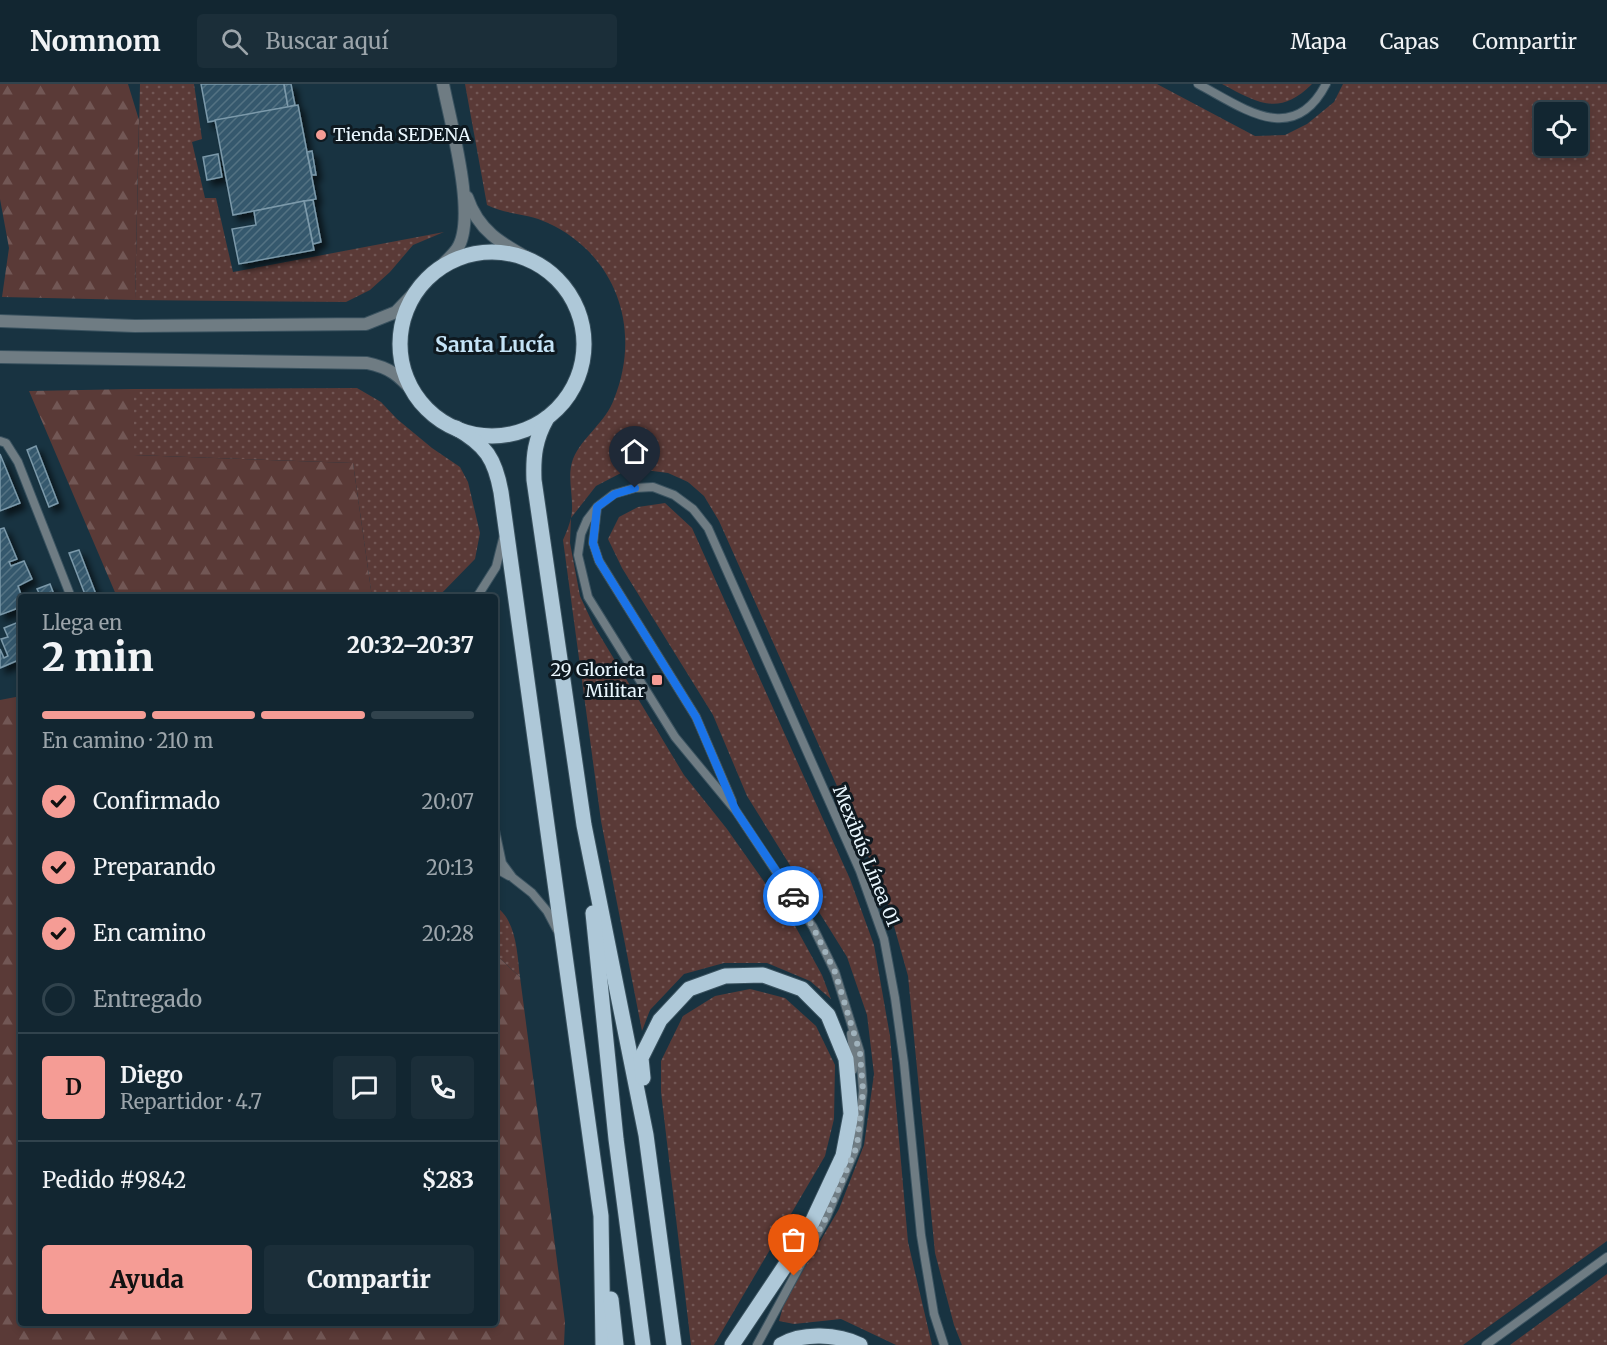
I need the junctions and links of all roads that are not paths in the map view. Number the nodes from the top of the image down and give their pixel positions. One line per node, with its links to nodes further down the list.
1 (444, 84): 4 (street)
2 (1198, 84): 3 (lane)
3 (1326, 84)
4 (462, 182): 5 (street); 6 (street)
5 (535, 262): 6 (main road); 11 (main road)
6 (438, 269): 7 (main road)
7 (418, 289): 8 (street); 10 (main road)
8 (0, 321)
9 (0, 357): 10 (street)
10 (415, 393): 12 (main road)
11 (547, 418): 12 (main road); 19 (main road)
12 (456, 428): 15 (main road)
13 (0, 441): 16 (lane)
14 (597, 507): 18 (lane, Mexibús Línea 01); 18 (lane, Mexibús Línea 01); 37 (lane, Mexibús Línea 01)
15 (505, 517): 17 (lane); 23 (main road)
16 (70, 594)
17 (478, 594)
18 (736, 811): 24 (lane, Mexibús Línea 01)
19 (584, 825): 26 (main road); 31 (main road)
20 (498, 844): 22 (lane)
21 (498, 870): 22 (lane)
22 (513, 878): 23 (lane)
23 (566, 963): 27 (main road)
24 (848, 1009): 25 (lane, Mexibús Línea 01); 34 (lane, Mexibús Línea 01)
25 (851, 1114): 26 (main road); 33 (main road)
26 (646, 1135): 32 (main road)
27 (601, 1216): 29 (main road); 30 (main road)
28 (1607, 1257): 38 (lane)
29 (603, 1345)
30 (616, 1345)
31 (643, 1345)
32 (674, 1345)
33 (732, 1345)
34 (757, 1345)
35 (781, 1345): 36 (main road)
36 (860, 1345)
37 (944, 1345)
38 (1486, 1345)

